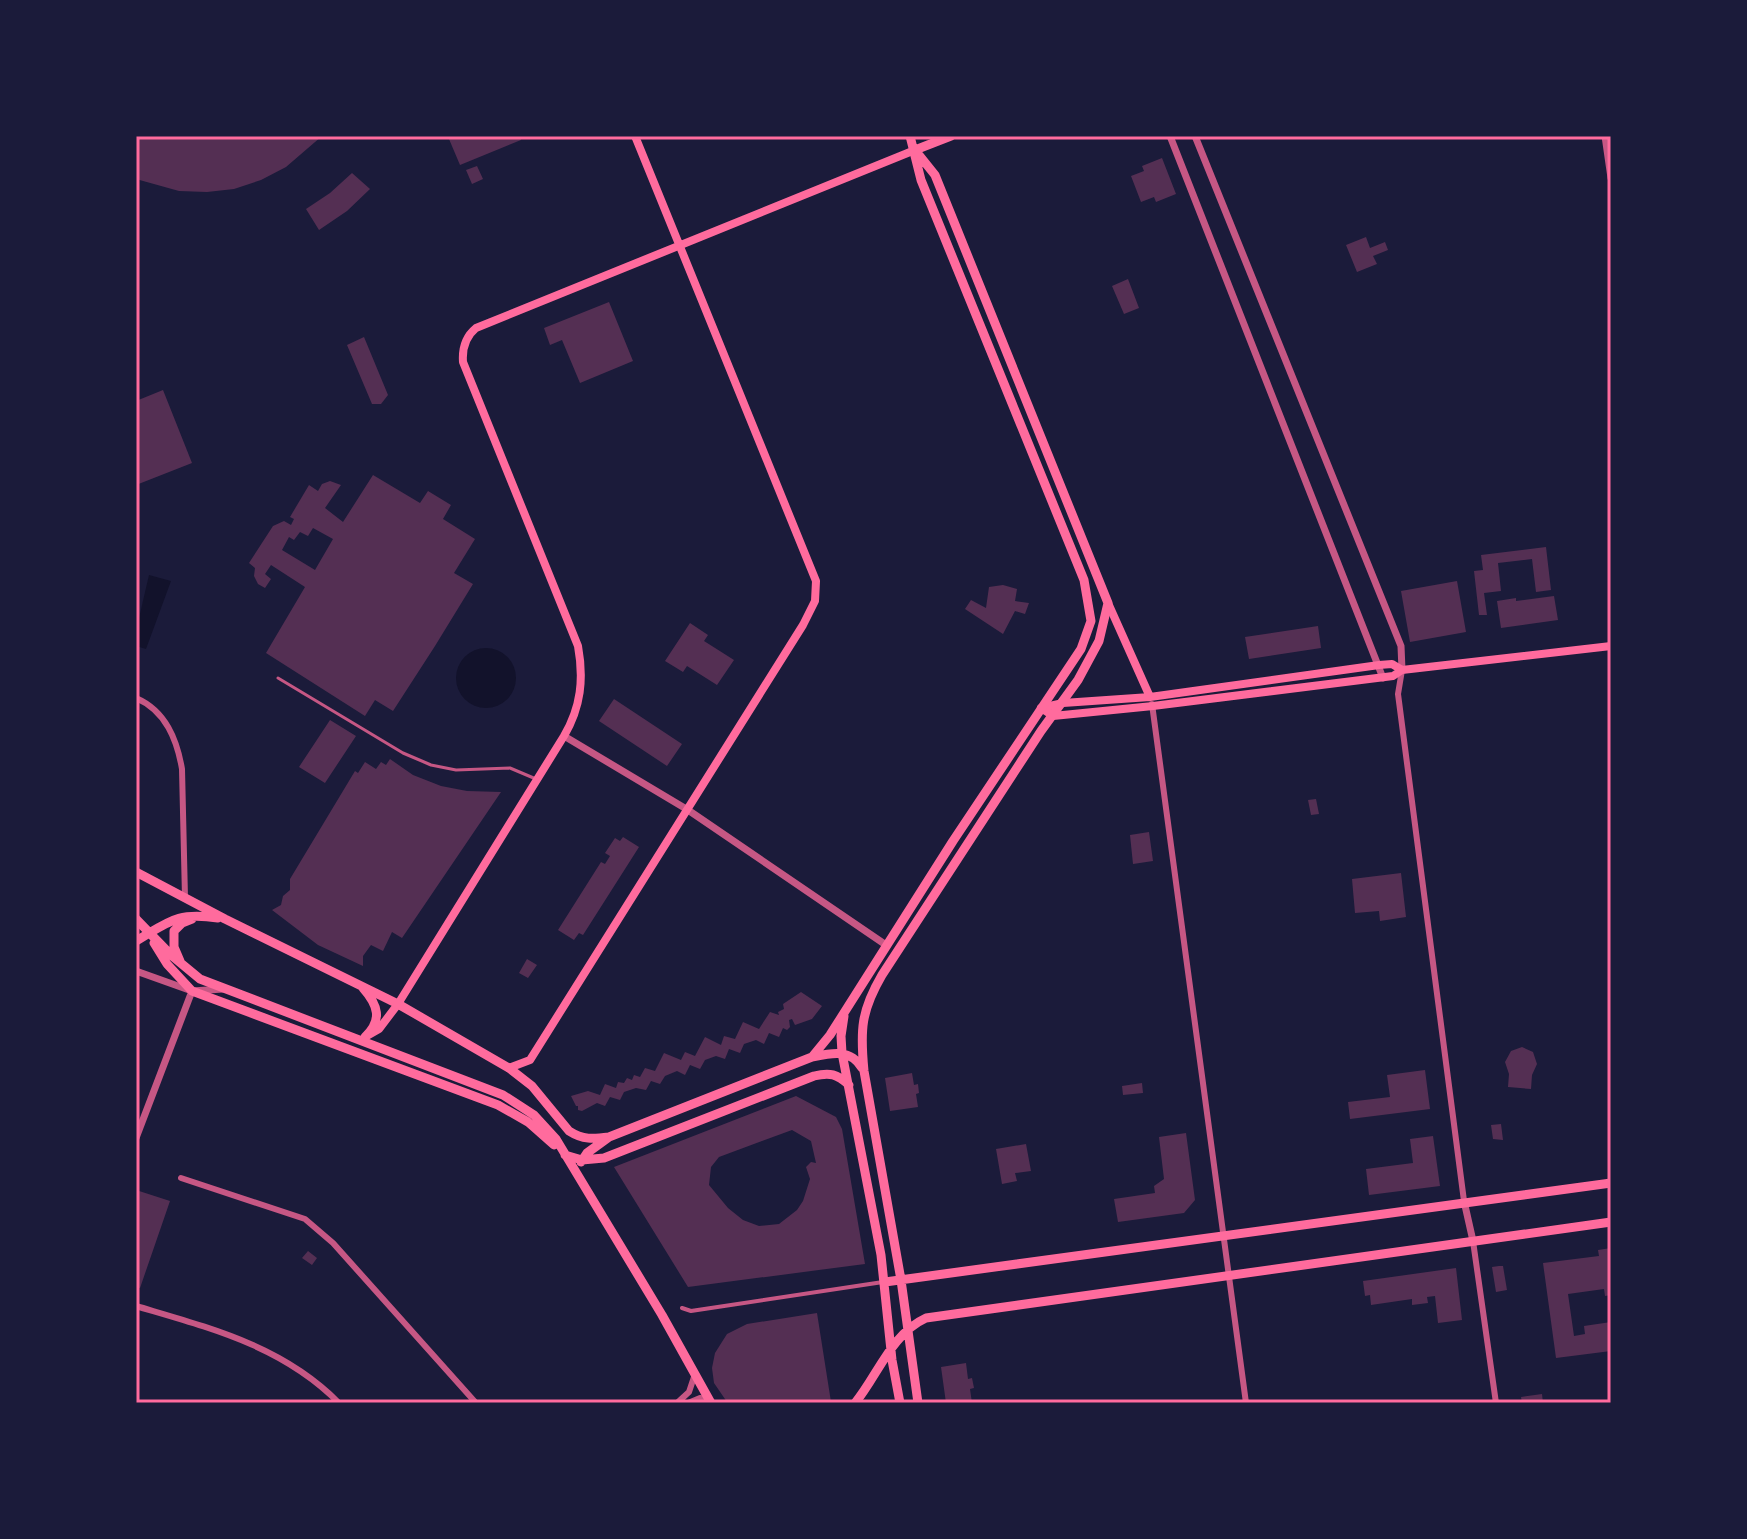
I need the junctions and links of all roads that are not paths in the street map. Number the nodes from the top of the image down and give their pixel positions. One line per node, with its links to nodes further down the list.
1 (635, 136): 9 (main road)
2 (910, 136): 7 (main road)
3 (951, 136): 7 (main road)
4 (1170, 136): 12 (street)
5 (1195, 136): 13 (street)
6 (1605, 136): 8 (street)
7 (915, 150): 9 (main road); 10 (main road); 19 (main road)
8 (1611, 178)
9 (679, 245): 21 (main road); 23 (main road)
10 (1108, 603): 17 (main road); 18 (main road)
11 (1611, 646): 13 (main road)
12 (1379, 665): 13 (main road); 15 (street); 17 (main road)
13 (1402, 670): 15 (main road); 53 (street)
14 (278, 678): 22 (lane)
15 (1383, 678): 17 (main road)
16 (136, 698): 25 (street)
17 (1151, 702): 18 (main road); 20 (main road); 55 (street)
18 (1063, 703): 19 (main road); 20 (main road)
19 (1041, 708): 20 (main road); 31 (main road)
20 (1053, 716): 44 (main road)
21 (564, 736): 22 (main road); 23 (street)
22 (537, 779): 37 (main road)
23 (688, 810): 31 (street); 43 (main road)
24 (136, 872): 25 (main road)
25 (185, 898): 28 (main road)
26 (207, 917): 28 (main road); 29 (main road); 32 (main road)
27 (136, 919): 29 (main road)
28 (225, 919): 34 (main road)
29 (150, 933): 30 (main road); 32 (main road); 36 (main road)
30 (136, 941)
31 (886, 945): 38 (main road)
32 (181, 964): 35 (main road)
33 (136, 971): 36 (street)
34 (361, 986): 37 (main road); 39 (main road)
35 (223, 989): 36 (street); 40 (main road)
36 (192, 991): 47 (street); 48 (main road)
37 (398, 1004): 39 (main road); 43 (main road)
38 (846, 1007): 41 (main road); 42 (main road)
39 (365, 1037): 40 (main road)
40 (351, 1039): 48 (main road)
41 (842, 1053): 42 (main road); 44 (main road); 45 (main road)
42 (812, 1057): 46 (main road)
43 (509, 1068): 46 (main road)
44 (864, 1071): 58 (main road)
45 (849, 1085): 49 (main road); 59 (main road)
46 (609, 1137): 49 (main road)
47 (136, 1138)
48 (565, 1155): 49 (main road); 51 (main road)
49 (582, 1160): 51 (main road)
50 (181, 1178): 67 (street)
51 (582, 1182): 64 (main road)
52 (1611, 1183): 53 (main road)
53 (1464, 1201): 55 (main road); 56 (street)
54 (1611, 1222): 56 (main road)
55 (1224, 1234): 57 (street); 58 (main road)
56 (1473, 1241): 57 (main road); 74 (street)
57 (1230, 1276): 62 (main road); 73 (street)
58 (901, 1280): 59 (main road); 62 (main road)
59 (885, 1282): 61 (street); 63 (main road)
60 (136, 1306): 66 (street)
61 (682, 1308)
62 (907, 1332): 63 (main road); 72 (main road)
63 (891, 1348): 70 (main road); 71 (main road)
64 (695, 1374): 65 (main road); 68 (street)
65 (710, 1401): 69 (street)
66 (339, 1403)
67 (476, 1403)
68 (677, 1403)
69 (688, 1403)
70 (855, 1403)
71 (900, 1403)
72 (918, 1403)
73 (1246, 1403)
74 (1496, 1403)

